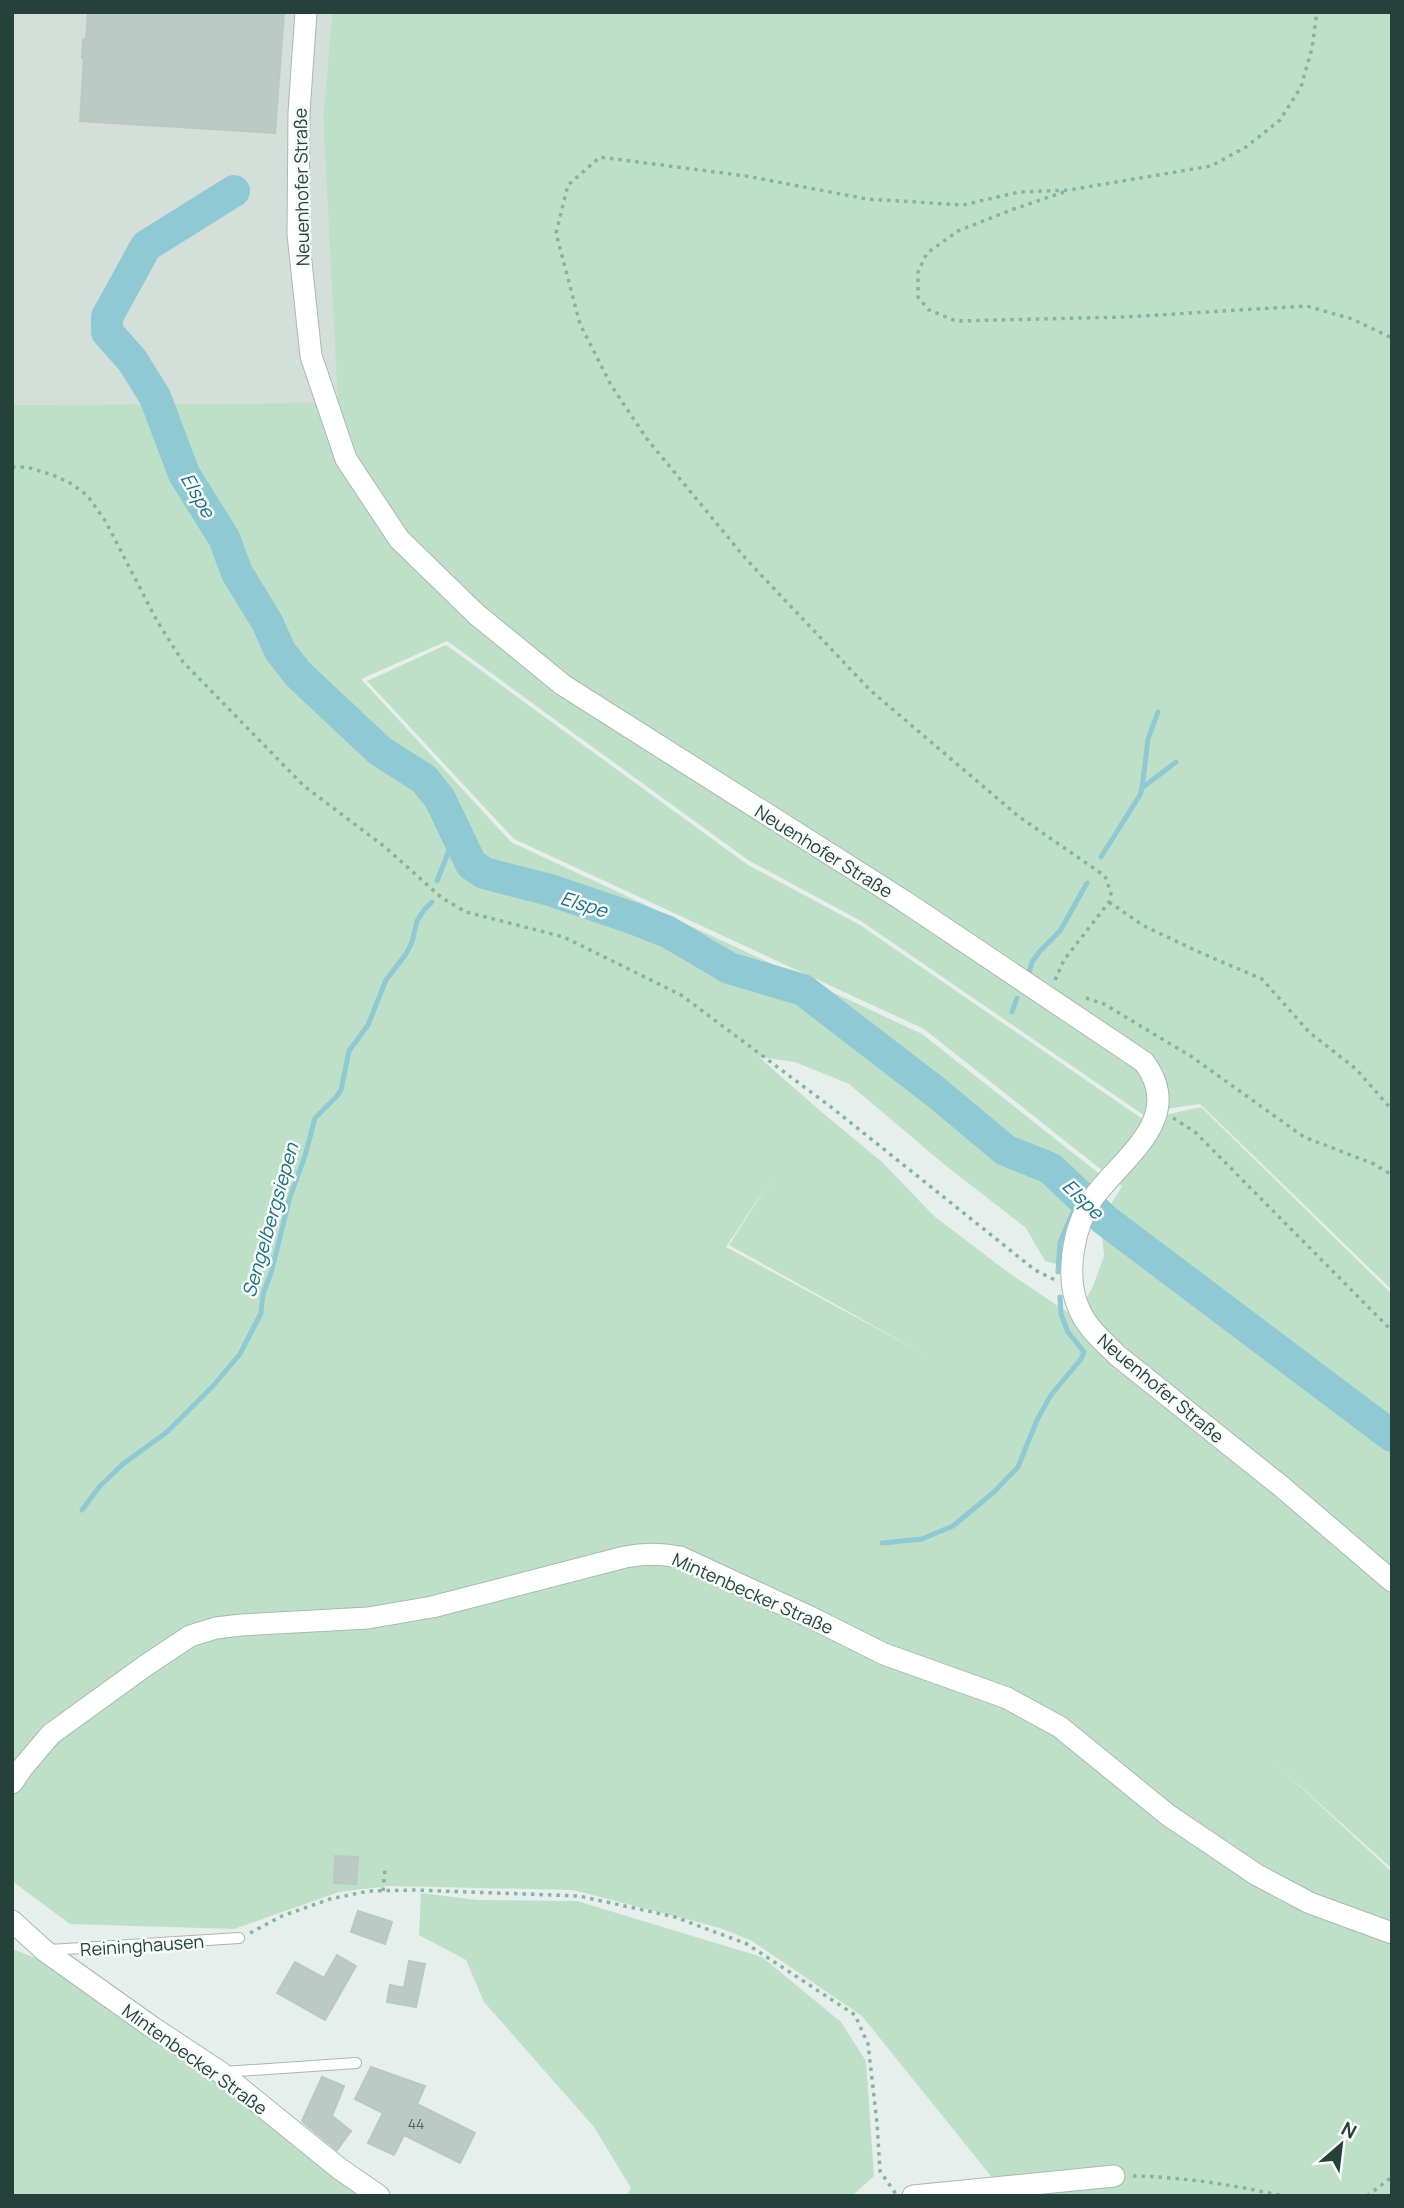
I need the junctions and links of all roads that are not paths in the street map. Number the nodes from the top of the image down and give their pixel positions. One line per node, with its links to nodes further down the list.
1 (306, 12): 2 (street, Neuenhofer Straße)
2 (1392, 1581)
3 (12, 1783): 5 (street, Mintenbecker Straße)
4 (12, 1921): 7 (street, Mintenbecker Straße)
5 (1392, 1933)
6 (239, 1938): 7 (lane, Reininghausen)
7 (45, 1951): 9 (street, Mintenbecker Straße)
8 (356, 2063): 9 (lane)
9 (220, 2072): 11 (street, Mintenbecker Straße)
10 (1114, 2176): 12 (street)
11 (379, 2196)
12 (913, 2196)

